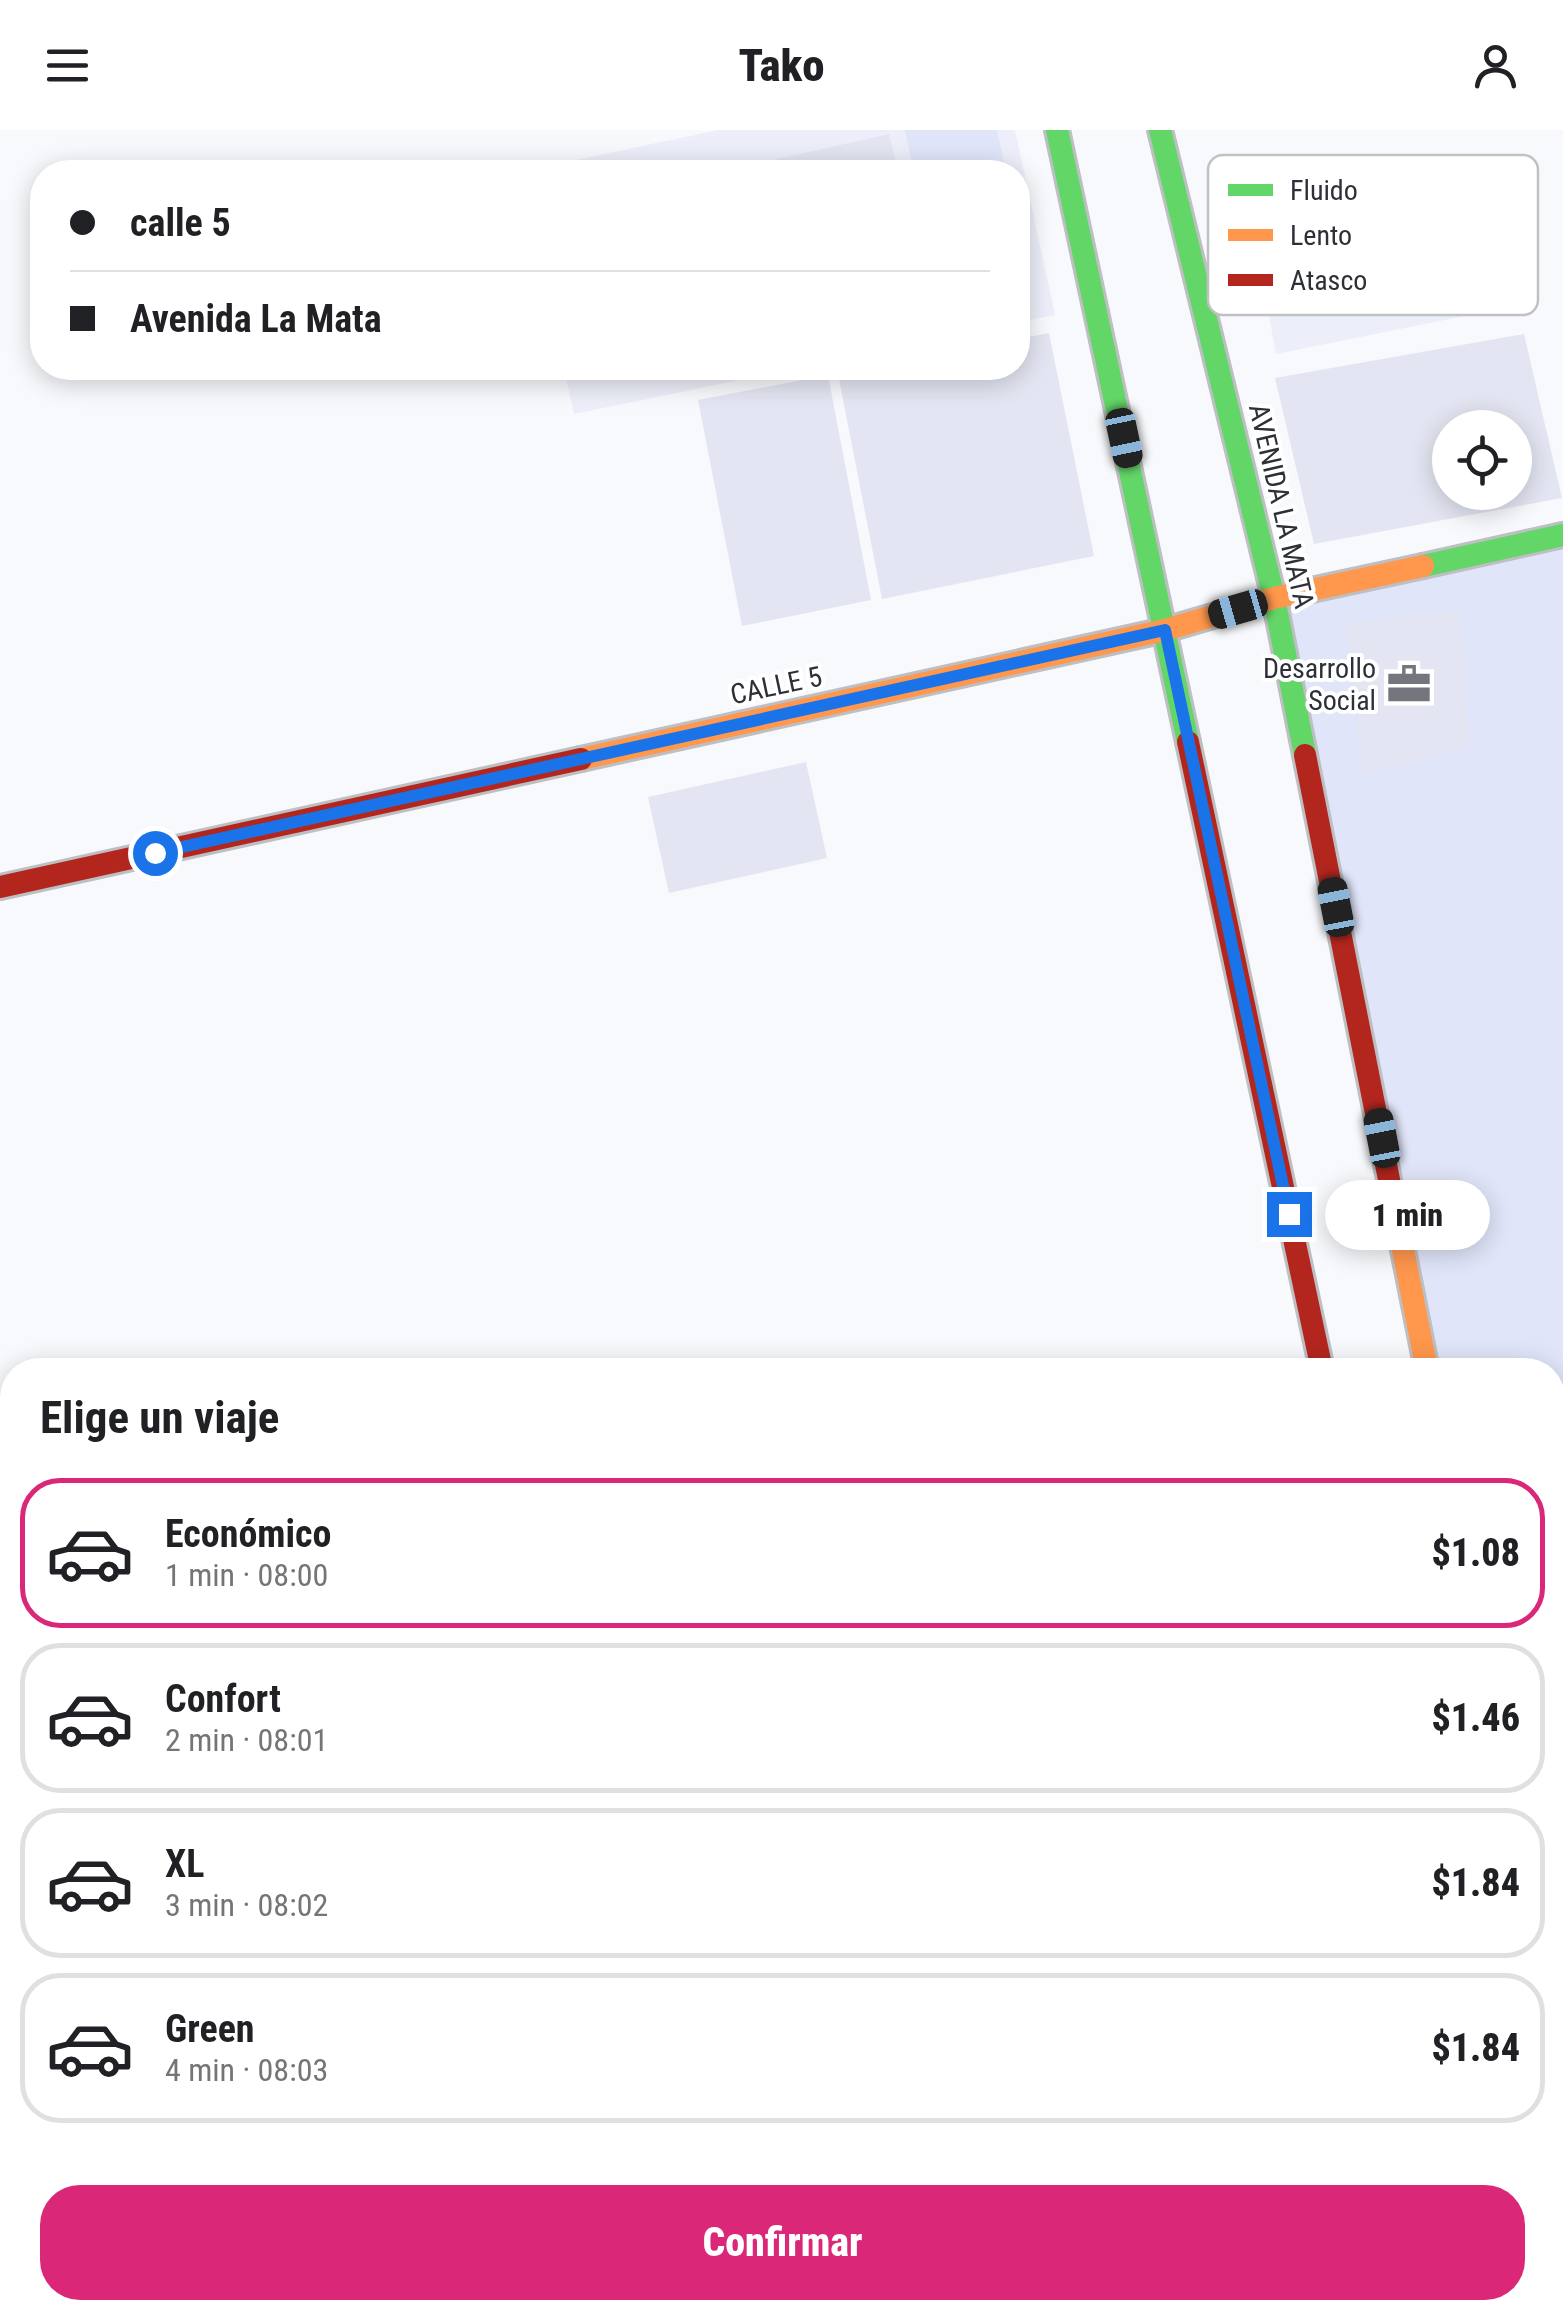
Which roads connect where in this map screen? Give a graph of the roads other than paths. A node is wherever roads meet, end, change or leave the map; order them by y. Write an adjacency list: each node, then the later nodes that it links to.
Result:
1 (1057, 130): 5 (street)
2 (1160, 130): 4 (street, AVENIDA LA MATA)
3 (1563, 534): 4 (street, CALLE 5)
4 (1274, 598): 5 (street, CALLE 5); 8 (street, AVENIDA LA MATA)
5 (1165, 630): 6 (street, CALLE 5); 7 (street)
6 (0, 887)
7 (1319, 1358)
8 (1426, 1358)

